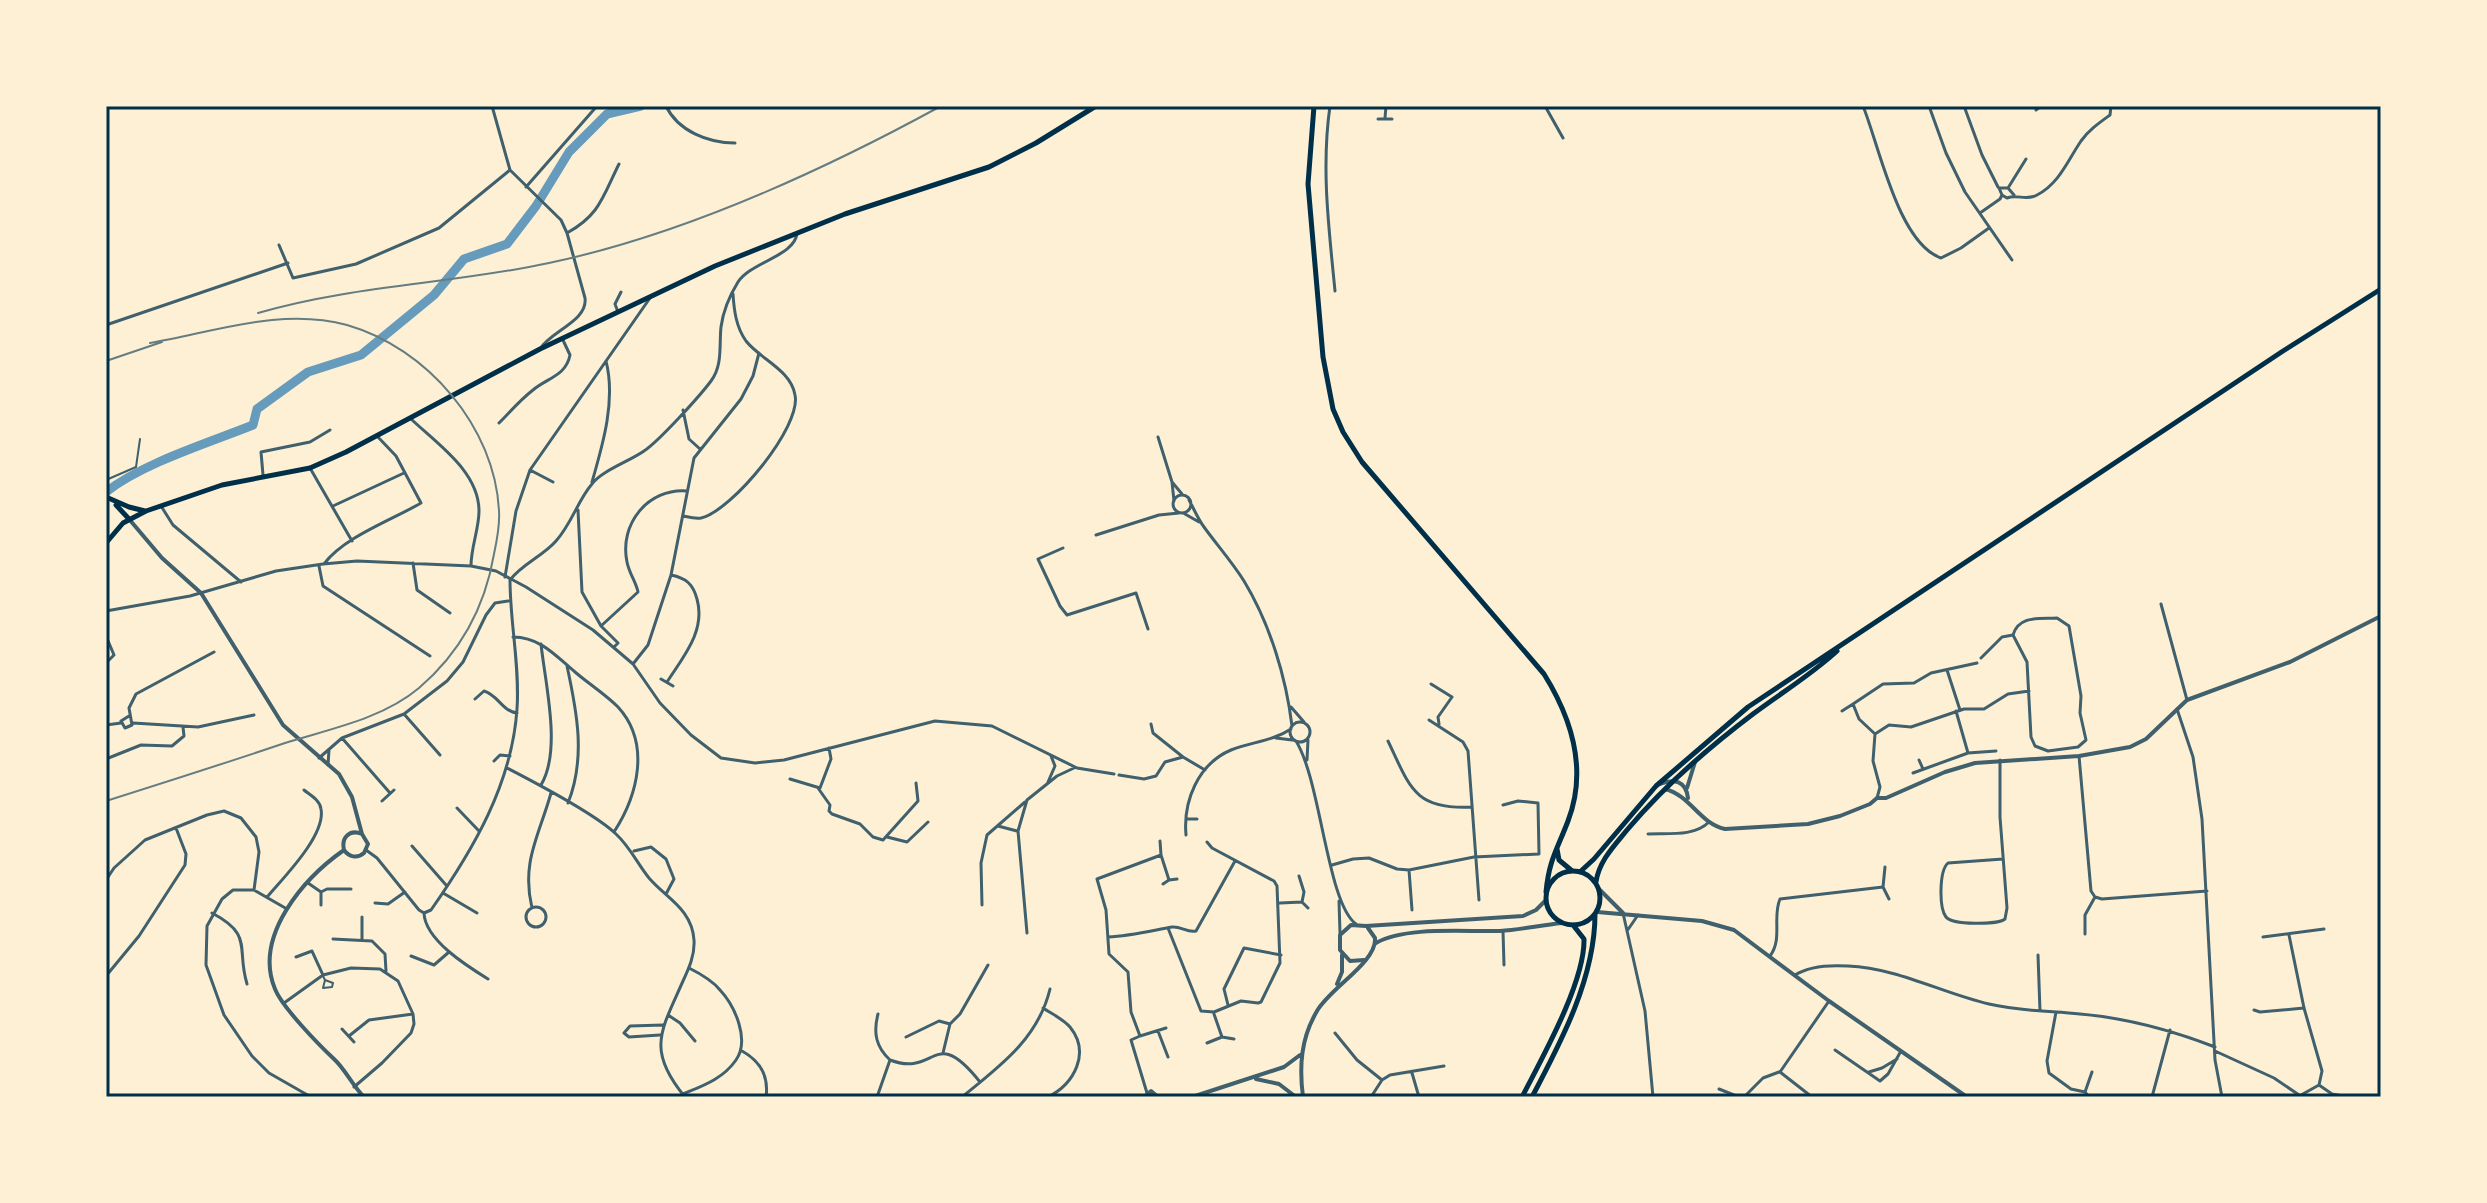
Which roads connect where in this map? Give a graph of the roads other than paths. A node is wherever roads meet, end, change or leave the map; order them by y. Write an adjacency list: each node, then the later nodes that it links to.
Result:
1 (492, 106): 22 (street)
2 (597, 106): 25 (street)
3 (1096, 106): 33 (main road)
4 (1314, 106): 201 (main road)
5 (1330, 106): 38 (street)
6 (1386, 106): 16 (street)
7 (1545, 106): 18 (street)
8 (1863, 106): 31 (street)
9 (1929, 106): 30 (street)
10 (1964, 106): 26 (street)
11 (2041, 106): 14 (street)
12 (2111, 106): 29 (street)
13 (666, 108): 19 (street)
14 (2036, 110)
15 (1378, 119): 16 (street)
16 (1385, 119): 17 (street)
17 (1392, 119)
18 (1563, 138)
19 (735, 143)
20 (2026, 159): 27 (street)
21 (619, 164): 24 (street)
22 (510, 170): 25 (street); 36 (street)
23 (607, 171): 24 (street)
24 (614, 174): 32 (street)
25 (526, 187): 32 (street)
26 (1999, 188): 27 (street); 28 (street)
27 (2008, 188): 29 (street)
28 (2002, 195): 29 (street); 30 (street)
29 (2014, 195)
30 (1979, 214): 31 (street)
31 (1989, 228): 35 (street)
32 (567, 233): 45 (street)
33 (797, 233): 40 (street); 41 (main road)
34 (279, 245): 36 (street)
35 (2012, 260)
36 (288, 263): 43 (street)
37 (2381, 289): 100 (main road)
38 (1335, 291)
39 (621, 292): 42 (street)
40 (733, 292): 46 (street); 48 (street)
41 (651, 295): 42 (main road); 47 (street)
42 (619, 311): 44 (main road)
43 (106, 325)
44 (562, 338): 45 (main road); 50 (street)
45 (540, 349): 49 (main road)
46 (759, 353): 55 (street); 75 (street)
47 (606, 361): 57 (street); 62 (street)
48 (683, 410): 55 (street); 62 (street)
49 (410, 418): 52 (main road); 84 (street)
50 (499, 423)
51 (330, 430): 59 (street)
52 (377, 436): 56 (main road); 58 (street)
53 (1158, 437): 63 (street)
54 (140, 439): 60 (lane)
55 (700, 449): 64 (street)
56 (310, 468): 59 (main road); 70 (street)
57 (530, 470): 61 (street); 86 (street)
58 (404, 473): 70 (street); 79 (street)
59 (264, 479): 69 (main road)
60 (106, 480)
61 (553, 482)
62 (592, 482): 71 (street)
63 (1172, 482): 65 (street); 68 (street)
64 (687, 491): 75 (street); 94 (street)
65 (1185, 496): 67 (street); 68 (street)
66 (109, 499): 72 (main road); 76 (main road)
67 (1189, 500): 73 (street); 77 (street)
68 (1174, 503): 73 (street); 74 (street)
69 (161, 506): 72 (main road); 87 (street)
70 (333, 506): 79 (street)
71 (578, 510): 86 (street); 94 (street)
72 (146, 511): 76 (main road)
73 (1181, 513): 74 (street); 77 (street)
74 (1159, 515): 78 (street)
75 (683, 516): 85 (street)
76 (129, 519): 80 (main road); 88 (street)
77 (1202, 524): 121 (street)
78 (1096, 535)
79 (352, 541): 83 (street)
80 (106, 543)
81 (1063, 548): 95 (street)
82 (413, 563): 83 (street); 84 (street); 92 (street)
83 (321, 565): 87 (street); 104 (street)
84 (471, 566): 86 (street)
85 (671, 575): 109 (street); 114 (street)
86 (507, 578): 89 (street); 101 (street)
87 (241, 582): 88 (street)
88 (201, 593): 91 (street); 154 (street)
89 (510, 601): 98 (street); 127 (street)
90 (2161, 604): 120 (street)
91 (106, 611)
92 (450, 613)
93 (2381, 616): 120 (street)
94 (601, 626): 101 (street)
95 (1148, 629)
96 (2013, 635): 105 (street); 118 (street); 118 (street)
97 (106, 636): 106 (street)
98 (513, 637): 99 (street); 126 (street)
99 (541, 644): 110 (street); 172 (street)
100 (1844, 645): 156 (main road); 171 (main road)
101 (614, 647): 109 (street)
102 (214, 652): 103 (street)
103 (206, 656): 107 (street); 129 (street)
104 (430, 656)
105 (1981, 658)
106 (106, 663)
107 (210, 663)
108 (1977, 663): 111 (street)
109 (633, 664): 145 (street)
110 (567, 666): 113 (street); 117 (street)
111 (1947, 670): 122 (street); 125 (street)
112 (661, 679): 114 (street)
113 (585, 681): 117 (street); 196 (street)
114 (667, 682): 116 (street)
115 (1431, 684): 135 (street)
116 (673, 686)
117 (572, 690): 182 (street)
118 (2029, 691): 125 (street)
119 (475, 699): 126 (street)
120 (2187, 700): 123 (street)
121 (1290, 703): 134 (street); 138 (street)
122 (1853, 704): 124 (street); 139 (street)
123 (2177, 709): 152 (street); 229 (street)
124 (1842, 711)
125 (1958, 711): 139 (street); 148 (street)
126 (517, 713): 150 (street)
127 (404, 714): 140 (street); 149 (street)
128 (254, 715): 137 (street)
129 (129, 716): 131 (street); 132 (street)
130 (1429, 720): 135 (street)
131 (121, 723): 132 (street); 136 (street)
132 (133, 723): 137 (street)
133 (1151, 724): 153 (street)
134 (1305, 724): 138 (street); 142 (street)
135 (1439, 724): 184 (street)
136 (106, 725)
137 (183, 727): 155 (street)
138 (1292, 727): 141 (street); 143 (street)
139 (1875, 734): 178 (street)
140 (342, 738): 146 (street); 181 (street)
141 (1276, 738): 143 (street); 165 (street)
142 (1308, 738): 143 (street); 160 (street)
143 (1295, 740): 160 (street)
144 (1388, 741): 184 (street)
145 (829, 748): 151 (street); 173 (street)
146 (329, 750): 154 (street); 161 (street)
147 (1996, 751): 148 (street)
148 (1968, 753): 164 (street)
149 (440, 755)
150 (510, 756): 159 (street); 162 (street)
151 (1051, 756): 163 (street); 170 (street)
152 (2079, 756): 158 (street); 237 (street)
153 (1183, 757): 163 (street); 165 (street)
154 (319, 758): 161 (street)
155 (106, 759)
156 (1696, 760): 168 (main road); 176 (street)
157 (1919, 760): 164 (street)
158 (2000, 760): 178 (street); 210 (street)
159 (494, 761)
160 (1307, 764): 212 (street)
161 (328, 765): 186 (street)
162 (507, 768): 172 (street); 193 (street)
163 (1077, 768): 170 (street)
164 (1923, 769): 166 (street)
165 (1205, 770): 187 (street)
166 (1913, 773)
167 (790, 779): 173 (street)
168 (1674, 781): 171 (street); 174 (main road); 176 (street)
169 (916, 783): 200 (street)
170 (1046, 785): 179 (street)
171 (1656, 786): 216 (main road)
172 (540, 787): 177 (street)
173 (818, 788): 200 (street)
174 (1665, 789): 180 (street); 221 (main road)
175 (304, 790): 235 (street)
176 (1687, 791): 180 (street)
177 (551, 793): 182 (street); 246 (street)
178 (1877, 798): 190 (street)
179 (1027, 800): 191 (street); 194 (street)
180 (1688, 800): 190 (street)
181 (382, 801)
182 (568, 803): 196 (street)
183 (1503, 805): 209 (street)
184 (1472, 807): 209 (street)
185 (457, 808): 193 (street)
186 (356, 817): 195 (street); 197 (street)
187 (1186, 819): 188 (street); 199 (street)
188 (1197, 819)
189 (928, 822): 200 (street)
190 (1709, 822): 198 (street)
191 (998, 826): 194 (street); 245 (street)
192 (176, 828): 219 (street); 227 (street); 289 (street)
193 (480, 831): 224 (street)
194 (1018, 831): 266 (street)
195 (353, 832): 197 (street); 205 (street)
196 (614, 832): 207 (street)
197 (362, 834): 206 (street)
198 (1648, 834)
199 (1186, 835)
200 (887, 837)
201 (1559, 840): 215 (main road); 232 (main road)
202 (1160, 841): 208 (street)
203 (1207, 842): 211 (street)
204 (412, 846): 224 (street)
205 (344, 850): 206 (street); 222 (street)
206 (366, 850): 231 (street)
207 (633, 852): 234 (street); 234 (street)
208 (1161, 855): 220 (street); 271 (street)
209 (1474, 857): 214 (street); 239 (street)
210 (2003, 859): 210 (street)
211 (1235, 861): 243 (street); 261 (street)
212 (1332, 865): 214 (street); 236 (street)
213 (1885, 867): 225 (street)
214 (1409, 870): 249 (street)
215 (1571, 870): 216 (main road); 232 (main road)
216 (1581, 871): 221 (main road)
217 (1299, 876): 241 (street)
218 (1177, 879): 220 (street)
219 (106, 880)
220 (1169, 880): 223 (street)
221 (1596, 882): 228 (main road)
222 (308, 883): 230 (street); 248 (street)
223 (1163, 884)
224 (447, 886): 233 (street)
225 (1883, 887): 238 (street); 281 (street)
226 (351, 889): 230 (street)
227 (254, 890): 235 (street); 250 (street)
228 (1600, 890): 253 (main road); 254 (street)
229 (2207, 891): 237 (street); 323 (street)
230 (321, 892): 244 (street)
231 (405, 892): 242 (street); 251 (street)
232 (1546, 892): 240 (main road)
233 (443, 893): 251 (street); 252 (street)
234 (666, 894): 286 (street)
235 (268, 896): 248 (street)
236 (1339, 897): 258 (street); 268 (street)
237 (2095, 897): 267 (street)
238 (1889, 899)
239 (1479, 900)
240 (1546, 900): 257 (main road); 260 (street)
241 (1302, 902): 243 (street); 247 (street)
242 (375, 903)
243 (1279, 903): 277 (street)
244 (321, 905)
245 (982, 905)
246 (532, 908): 246 (street)
247 (1308, 908)
248 (288, 910): 296 (street)
249 (1412, 910)
250 (212, 913): 292 (street); 347 (street)
251 (424, 913): 276 (street)
252 (477, 913)
253 (1596, 913): 254 (street); 259 (main road); 362 (main road)
254 (1623, 913): 255 (street); 265 (street)
255 (1638, 915): 265 (street); 281 (street)
256 (362, 917): 274 (street)
257 (1562, 923): 259 (main road); 264 (street)
258 (1356, 924): 260 (street); 268 (street)
259 (1573, 925): 361 (main road)
260 (1366, 926): 275 (street)
261 (1168, 928): 270 (street); 302 (street)
262 (2324, 929): 269 (street)
263 (1122, 930): 270 (street)
264 (1503, 931): 275 (street); 285 (street)
265 (1627, 931): 363 (street)
266 (1027, 933)
267 (2085, 934)
268 (1340, 935): 278 (street)
269 (2289, 935): 272 (street); 299 (street)
270 (1123, 936): 271 (street)
271 (1108, 937): 316 (street)
272 (2263, 937)
273 (333, 939): 274 (street)
274 (362, 939): 287 (street)
275 (1376, 943): 283 (street)
276 (449, 952): 280 (street); 291 (street)
277 (1281, 955): 297 (street); 297 (street)
278 (1342, 955): 283 (street); 294 (street)
279 (2038, 955): 301 (street)
280 (411, 956)
281 (1770, 956): 288 (street)
282 (296, 957): 290 (street)
283 (1364, 960): 294 (street)
284 (988, 965): 307 (street)
285 (1504, 965)
286 (689, 968): 306 (street); 325 (street)
287 (386, 971): 290 (street); 304 (street)
288 (1795, 975): 295 (street); 301 (street)
289 (106, 976)
290 (324, 978): 296 (street)
291 (488, 979)
292 (247, 984)
293 (1050, 989): 298 (street)
294 (1335, 989): 328 (street)
295 (1829, 1001): 326 (street); 333 (street)
296 (284, 1003): 341 (street)
297 (1228, 1005): 302 (street)
298 (1043, 1008): 339 (street); 352 (street)
299 (2304, 1008): 300 (street); 340 (street)
300 (2254, 1010)
301 (2040, 1011): 303 (street)
302 (1214, 1012): 318 (street)
303 (2056, 1012): 311 (street); 343 (street)
304 (413, 1014): 315 (street); 341 (street)
305 (878, 1014): 331 (street)
306 (668, 1015): 308 (street); 320 (street)
307 (950, 1024): 317 (street); 327 (street)
308 (663, 1025): 314 (street); 314 (street)
309 (1166, 1028): 312 (street)
310 (342, 1029): 315 (street)
311 (2170, 1030): 323 (street); 368 (street)
312 (1158, 1031): 316 (street); 329 (street)
313 (1335, 1033): 338 (street)
314 (662, 1035): 345 (street)
315 (349, 1036): 321 (street)
316 (1140, 1036): 344 (street)
317 (906, 1037)
318 (1222, 1037): 319 (street); 322 (street)
319 (1234, 1039)
320 (695, 1041)
321 (354, 1042)
322 (1207, 1043)
323 (2215, 1049): 346 (street); 369 (street)
324 (1835, 1050): 334 (street)
325 (741, 1051): 345 (street); 349 (street)
326 (1901, 1051): 330 (street); 366 (street)
327 (943, 1053): 331 (street); 339 (street)
328 (1302, 1053): 337 (street); 356 (street)
329 (1168, 1057)
330 (1897, 1059): 334 (street); 334 (street)
331 (890, 1060): 350 (street)
332 (1444, 1066): 336 (street)
333 (1780, 1072): 364 (street); 365 (street)
334 (1866, 1072)
335 (2092, 1072): 343 (street)
336 (1412, 1073): 338 (street); 358 (street)
337 (1252, 1078): 354 (street); 355 (street)
338 (1382, 1080): 357 (street)
339 (980, 1082): 351 (street)
340 (2319, 1085): 346 (street); 370 (street)
341 (354, 1087): 348 (street)
342 (1719, 1089): 364 (street)
343 (2085, 1092): 367 (street)
344 (1145, 1095): 353 (street)
345 (684, 1096)
346 (2302, 1096)
347 (311, 1097)
348 (364, 1097)
349 (766, 1097)
350 (877, 1097)
351 (962, 1097)
352 (1048, 1097)
353 (1158, 1097)
354 (1192, 1097)
355 (1296, 1097)
356 (1303, 1097)
357 (1371, 1097)
358 (1419, 1097)
359 (1434, 1097): 360 (street)
360 (1442, 1097)
361 (1522, 1097)
362 (1532, 1097)
363 (1653, 1097)
364 (1742, 1097)
365 (1812, 1097)
366 (1967, 1097)
367 (2089, 1097)
368 (2152, 1097)
369 (2222, 1097)
370 (2349, 1097)

